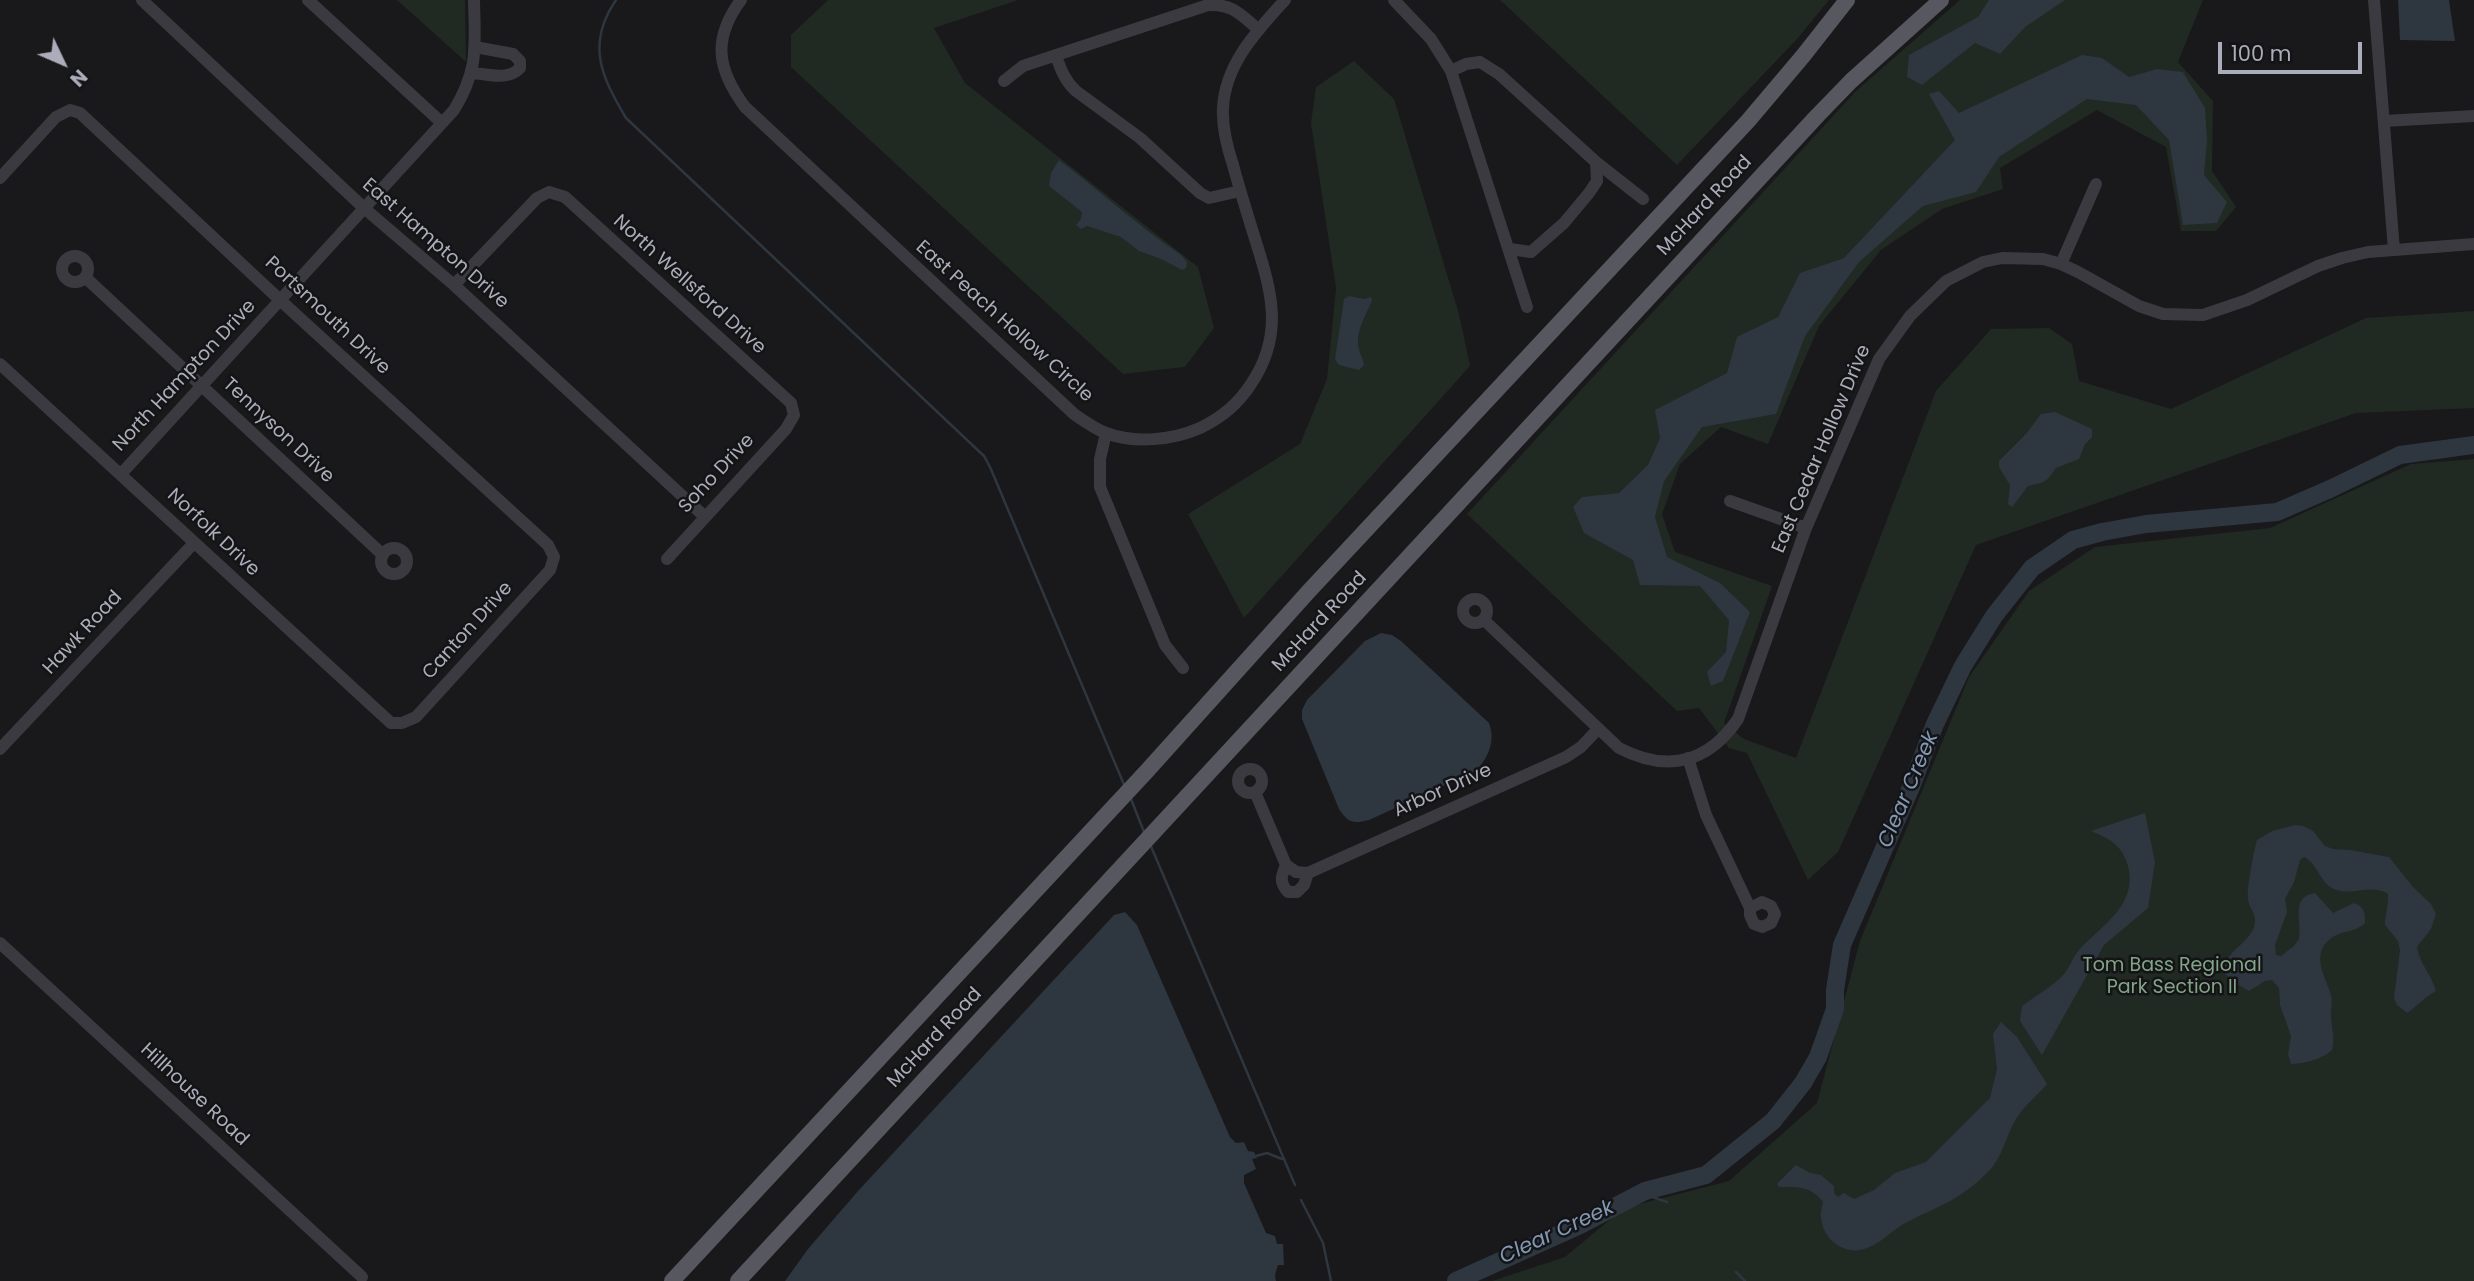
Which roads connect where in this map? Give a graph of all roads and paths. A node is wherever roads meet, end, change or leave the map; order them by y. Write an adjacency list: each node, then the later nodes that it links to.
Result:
1 (308, 0): 18 (street)
2 (474, 0): 11 (street, North Hampton Drive)
3 (741, 0): 36 (street, East Peach Hollow Circle)
4 (1285, 0): 10 (street, East Peach Hollow Circle)
5 (1394, 0): 13 (street)
6 (1847, 0): 55 (main road, McHard Road)
7 (1941, 0): 56 (main road, McHard Road)
8 (2374, 0): 17 (street)
9 (149, 2): 24 (street, East Hampton Drive)
10 (1259, 30): 12 (street); 22 (street, East Peach Hollow Circle)
11 (475, 47): 14 (street, North Hampton Drive); 14 (street)
12 (1056, 56): 15 (street); 22 (street)
13 (1451, 71): 19 (street); 26 (street)
14 (472, 73): 18 (street, North Hampton Drive)
15 (1004, 81)
16 (2474, 116): 17 (street)
17 (2384, 121): 27 (street)
18 (442, 124): 24 (street, North Hampton Drive)
19 (1596, 162): 23 (street); 26 (street)
20 (0, 178): 31 (street, Portsmouth Drive)
21 (2096, 184): 28 (street)
22 (1240, 191): 36 (street, East Peach Hollow Circle)
23 (1643, 199)
24 (364, 208): 30 (street, East Hampton Drive); 31 (street, North Hampton Drive)
25 (2474, 244): 27 (street, East Cedar Hollow Drive)
26 (1510, 249): 32 (street)
27 (2394, 250): 28 (street, East Cedar Hollow Drive)
28 (2061, 264): 40 (street, East Cedar Hollow Drive)
29 (85, 277): 34 (street, Tennyson Drive)
30 (454, 285): 35 (street, North Wellsford Drive); 39 (street, East Hampton Drive)
31 (280, 300): 34 (street, North Hampton Drive); 43 (street, Portsmouth Drive)
32 (1527, 307)
33 (0, 364): 37 (street, Norfolk Drive)
34 (202, 387): 37 (street, North Hampton Drive); 42 (street, Tennyson Drive)
35 (794, 415): 39 (street, Soho Drive)
36 (1106, 433): 46 (street)
37 (121, 474): 41 (street, Norfolk Drive)
38 (1730, 501): 40 (street)
39 (704, 516): 44 (street, Soho Drive)
40 (1806, 528): 50 (street, East Cedar Hollow Drive)
41 (194, 543): 47 (street, Norfolk Drive); 49 (street, Hawk Road)
42 (383, 555)
43 (554, 556): 47 (street, Canton Drive)
44 (667, 559)
45 (1484, 620): 48 (street)
46 (1182, 668)
47 (402, 723)
48 (1598, 729): 50 (street); 51 (street, Arbor Drive)
49 (0, 749)
50 (1688, 758): 52 (street)
51 (1255, 792)
52 (1750, 908)
53 (0, 943): 54 (street, Hillhouse Road)
54 (362, 1277)
55 (672, 1281)
56 (738, 1281)

